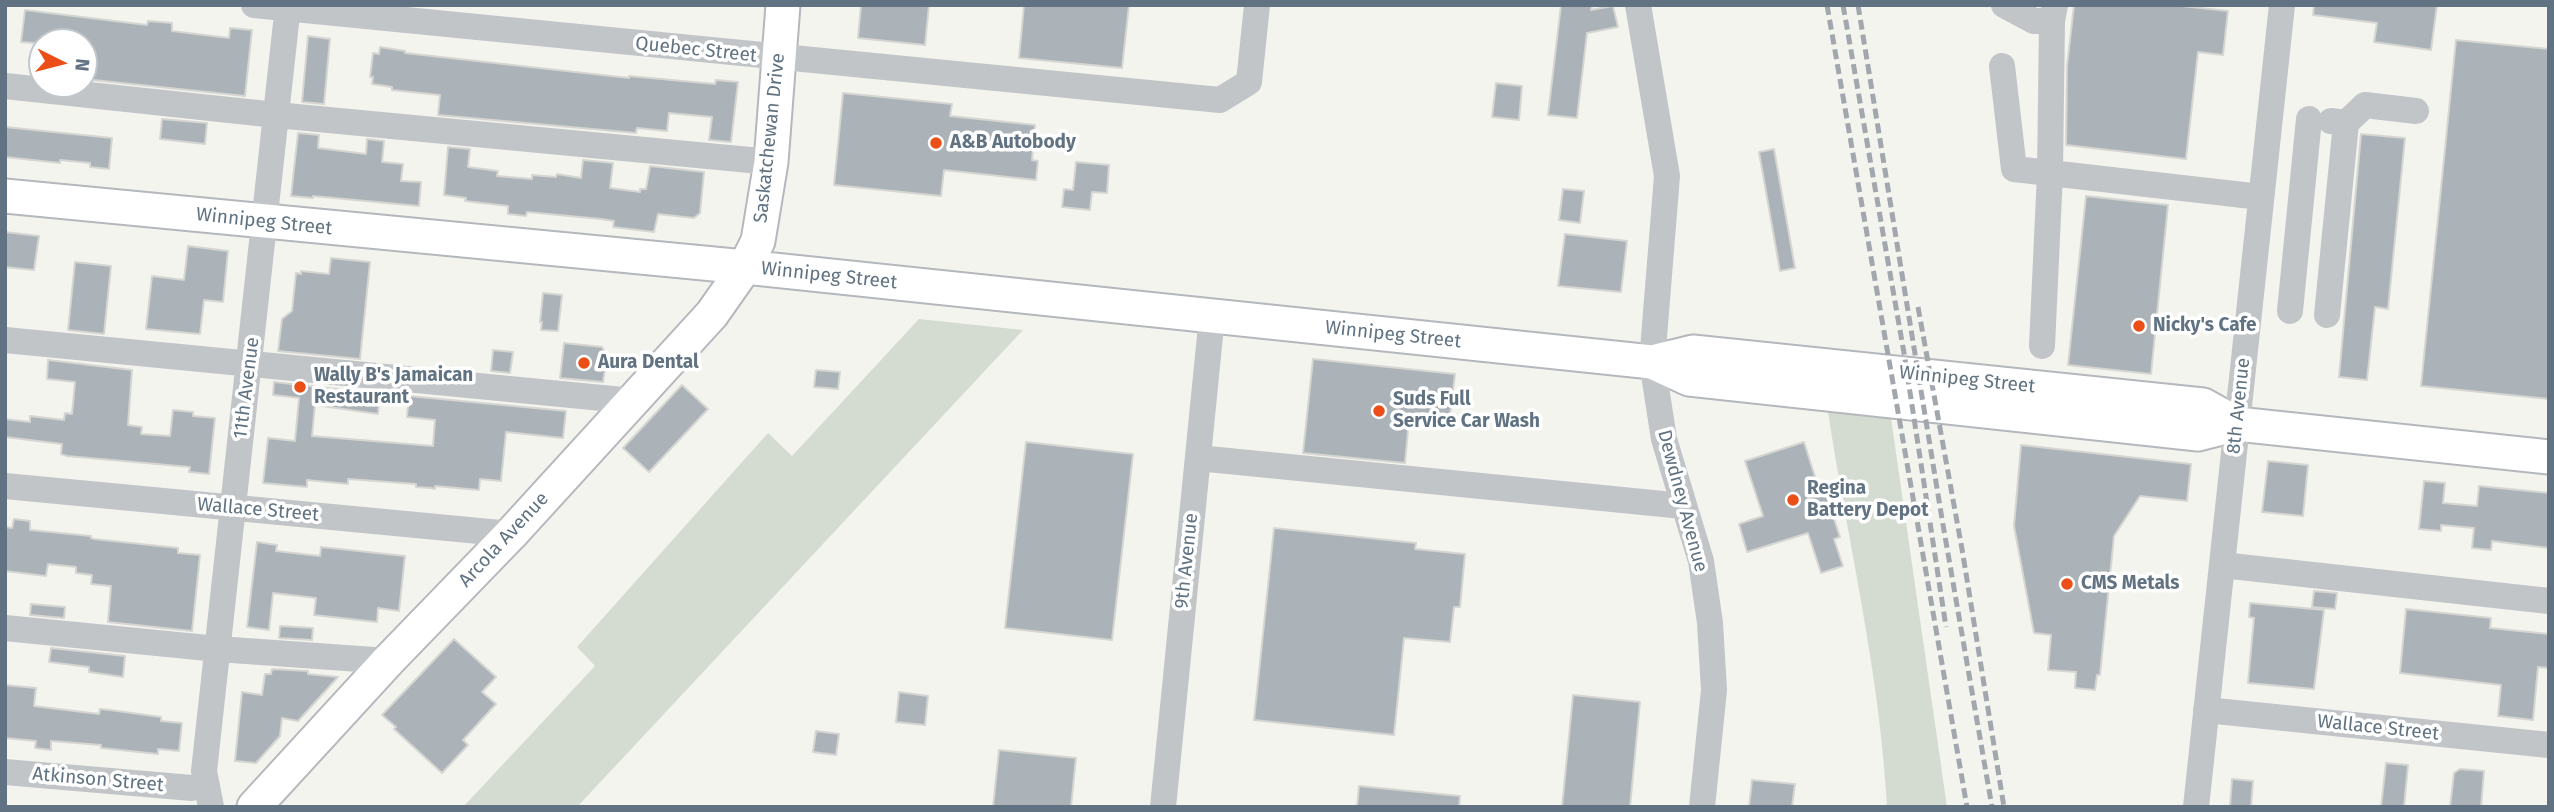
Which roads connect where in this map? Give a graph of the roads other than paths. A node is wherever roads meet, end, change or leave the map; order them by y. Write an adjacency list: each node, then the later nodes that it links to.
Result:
1 (254, 5): 7 (street, Quebec Street)
2 (783, 5): 9 (main road, Saskatchewan Drive)
3 (1258, 5): 9 (street, Quebec Street)
4 (1638, 5): 28 (street, Dewdney Avenue)
5 (2004, 5): 8 (street)
6 (2282, 5): 13 (street, 8th Avenue)
7 (288, 7): 9 (street, Quebec Street); 14 (street, 11th Avenue)
8 (2053, 13): 18 (street)
9 (780, 58): 17 (main road, Saskatchewan Drive)
10 (2002, 66): 18 (street)
11 (5, 86): 14 (street)
12 (2416, 111): 16 (street)
13 (2270, 114): 15 (street); 20 (street, 8th Avenue)
14 (276, 115): 17 (street); 21 (street, 11th Avenue)
15 (2309, 119): 16 (street); 23 (street)
16 (2346, 123): 24 (street)
17 (771, 162): 22 (main road, Saskatchewan Drive)
18 (2050, 173): 20 (street); 27 (street)
19 (5, 196): 21 (main road, Winnipeg Street)
20 (2261, 197): 31 (street, 8th Avenue)
21 (264, 222): 22 (main road, Winnipeg Street); 29 (street, 11th Avenue)
22 (745, 267): 25 (main road, Winnipeg Street); 30 (main road, Arcola Avenue)
23 (2290, 311)
24 (2327, 315)
25 (1212, 316): 28 (main road, Winnipeg Street); 33 (street, 9th Avenue)
26 (5, 340): 29 (street)
27 (2042, 346)
28 (1652, 362): 31 (main road, Winnipeg Street); 35 (street, Dewdney Avenue)
29 (250, 365): 30 (street); 36 (street, 11th Avenue)
30 (633, 401): 37 (main road, Arcola Avenue)
31 (2237, 424): 32 (main road, Winnipeg Street); 38 (street, 8th Avenue)
32 (2549, 457)
33 (1198, 458): 35 (street); 49 (street, 9th Avenue)
34 (5, 486): 36 (street, Wallace Street)
35 (1683, 506): 50 (street, Dewdney Avenue)
36 (233, 508): 37 (street, Wallace Street); 41 (street, 11th Avenue)
37 (511, 534): 42 (main road, Arcola Avenue)
38 (2222, 565): 39 (street); 43 (street, 8th Avenue)
39 (2549, 601)
40 (5, 628): 41 (street)
41 (218, 649): 42 (street); 46 (street, 11th Avenue)
42 (388, 662): 48 (main road, Arcola Avenue)
43 (2206, 710): 44 (street, Wallace Street); 51 (street, 8th Avenue)
44 (2549, 745)
45 (5, 772): 46 (street, Atkinson Street)
46 (195, 789): 47 (street, 11th Avenue)
47 (211, 807)
48 (254, 807)
49 (1163, 807)
50 (1702, 807)
51 (2196, 807)

